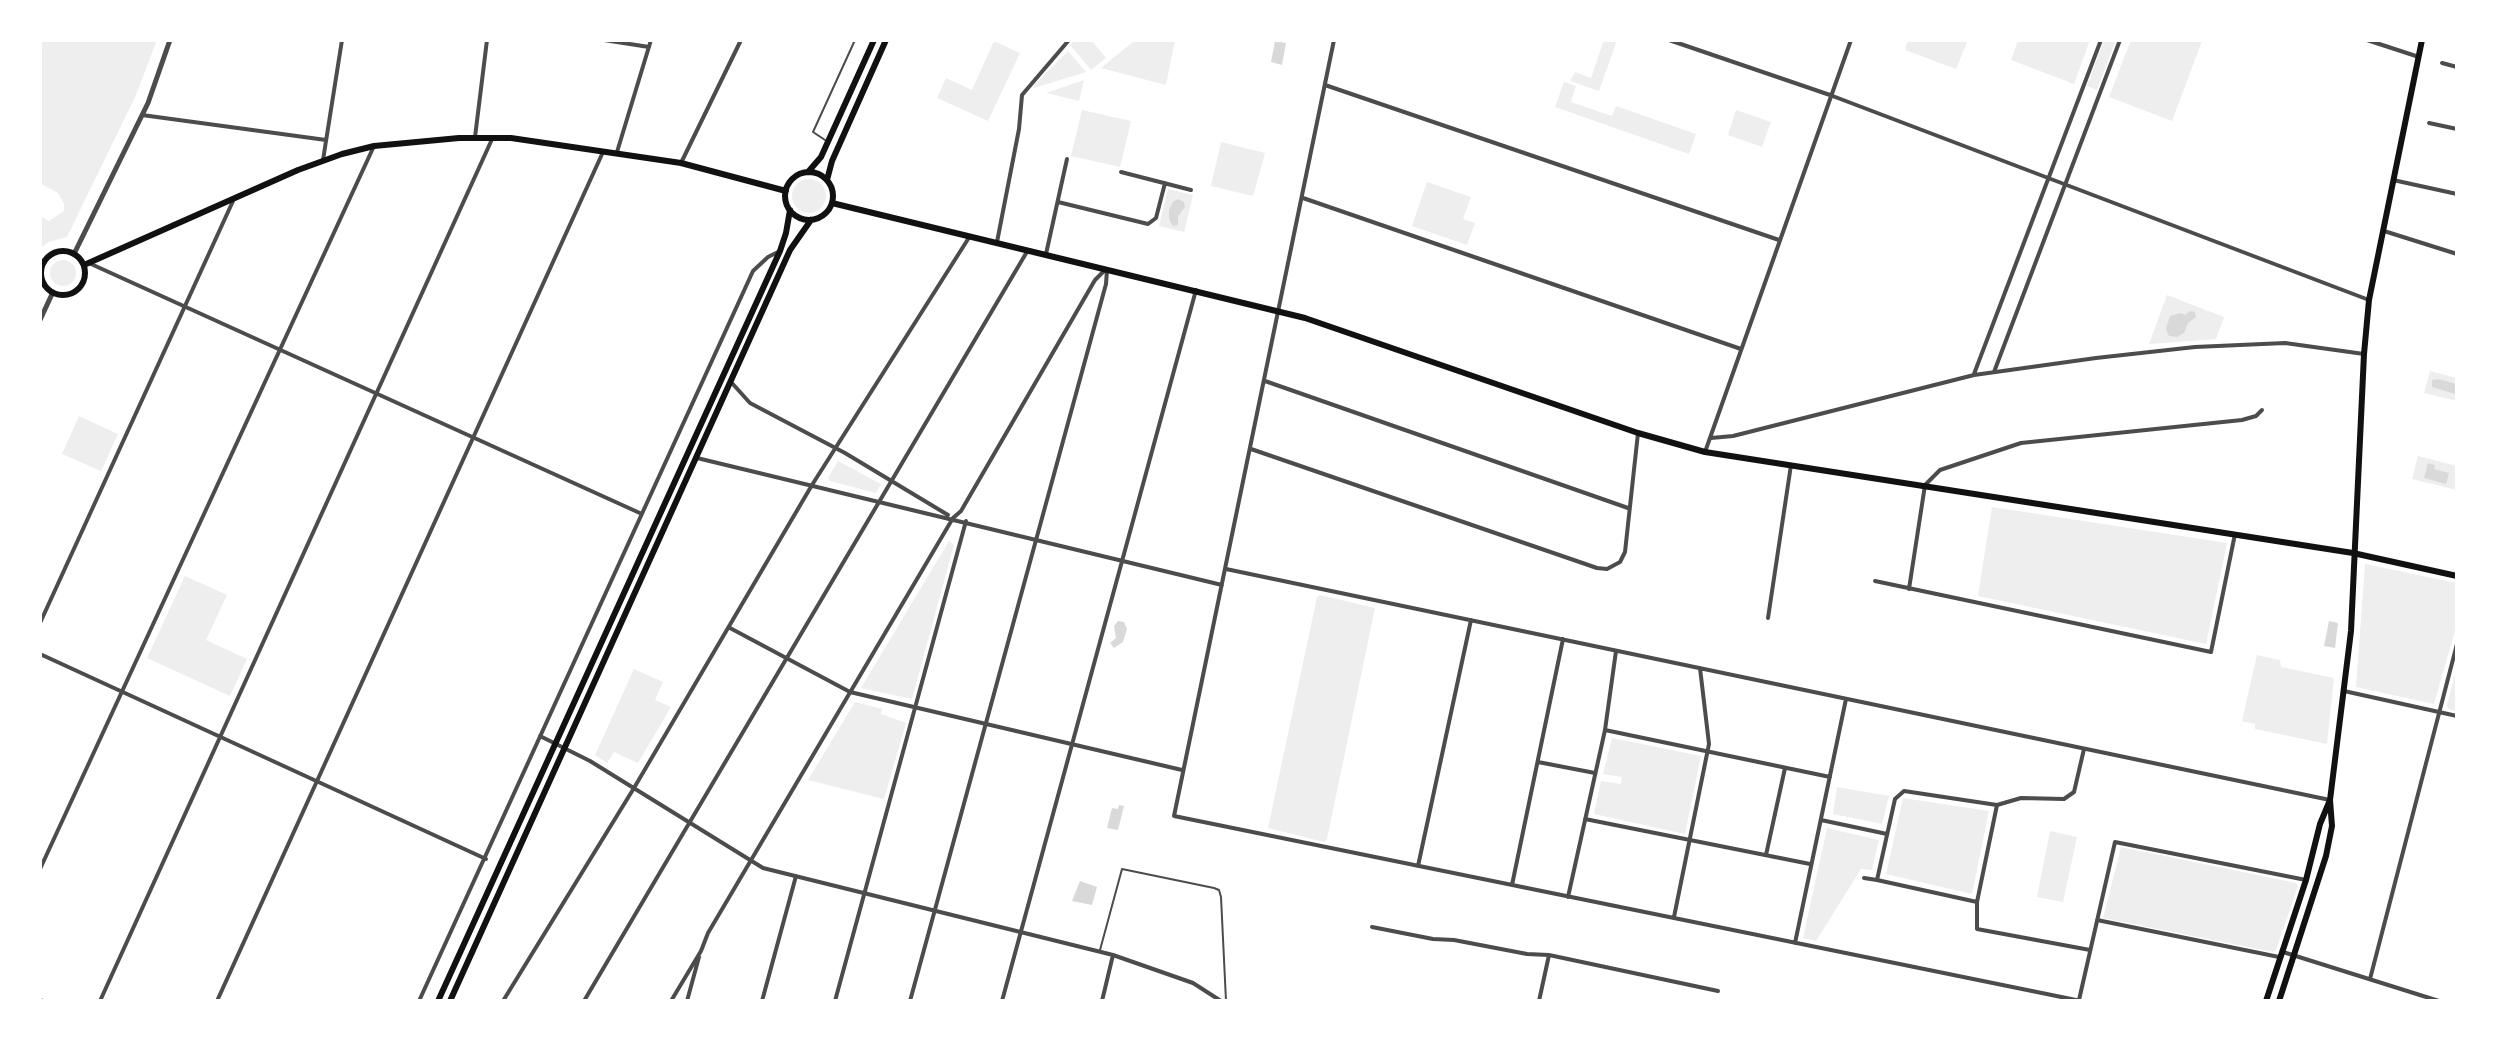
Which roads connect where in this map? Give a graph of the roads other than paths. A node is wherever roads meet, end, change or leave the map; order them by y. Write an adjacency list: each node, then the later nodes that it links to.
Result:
1 (170, 40): 24 (street)
2 (342, 40): 29 (street)
3 (487, 40): 28 (street)
4 (604, 40): 18 (street)
5 (651, 40): 18 (street)
6 (741, 40): 36 (street)
7 (855, 40): 30 (lane)
8 (874, 40): 30 (main road)
9 (886, 40): 40 (main road)
10 (1069, 40): 56 (street)
11 (1334, 40): 22 (street)
12 (1669, 40): 23 (street)
13 (1851, 40): 23 (street)
14 (2101, 40): 39 (street)
15 (2120, 40): 43 (street)
16 (2367, 40): 19 (street)
17 (2422, 40): 19 (main road)
18 (649, 47): 33 (street)
19 (2419, 57): 41 (main road)
20 (2442, 63): 21 (street)
21 (2457, 67)
22 (1325, 85): 48 (street); 55 (street)
23 (1830, 95): 39 (street); 55 (street)
24 (142, 115): 29 (street); 59 (street)
25 (2429, 123): 26 (street)
26 (2457, 129)
27 (493, 137): 28 (main road); 32 (main road); 78 (street)
28 (474, 138): 31 (main road)
29 (326, 140): 35 (street)
30 (828, 142): 37 (main road)
31 (374, 146): 35 (main road); 72 (street)
32 (604, 150): 33 (main road); 81 (street)
33 (617, 152): 36 (main road)
34 (1067, 159): 49 (street)
35 (323, 160): 47 (main road)
36 (681, 163): 45 (main road)
37 (808, 172): 40 (main road); 45 (main road)
38 (1121, 172): 42 (street)
39 (2048, 178): 43 (street); 75 (street)
40 (827, 180): 50 (main road)
41 (2393, 180): 46 (street); 53 (main road)
42 (1165, 183): 44 (street); 49 (street)
43 (2065, 184): 67 (street); 74 (street)
44 (1191, 190)
45 (786, 191): 51 (main road)
46 (2457, 194)
47 (234, 198): 62 (main road); 68 (street)
48 (1303, 198): 69 (street); 71 (street)
49 (1058, 202): 60 (street)
50 (832, 203): 52 (main road); 54 (main road)
51 (790, 210): 52 (main road); 58 (main road)
52 (811, 220): 77 (main road)
53 (2382, 230): 61 (street); 67 (main road)
54 (970, 236): 56 (main road); 83 (street)
55 (1779, 240): 71 (street)
56 (997, 242): 57 (main road)
57 (1028, 250): 60 (main road); 88 (street)
58 (780, 251): 93 (street); 126 (main road)
59 (74, 254): 62 (main road); 64 (main road)
60 (1046, 254): 63 (main road)
61 (2457, 254)
62 (86, 264): 66 (main road); 68 (street)
63 (1107, 268): 65 (main road); 94 (street); 97 (street)
64 (41, 280): 66 (main road)
65 (1196, 290): 69 (main road); 99 (street)
66 (53, 292): 70 (street)
67 (2369, 300): 73 (main road)
68 (186, 307): 72 (street); 107 (street)
69 (1280, 311): 76 (street); 80 (main road)
70 (40, 320)
71 (1741, 349): 82 (street)
72 (280, 351): 78 (street); 116 (street)
73 (2364, 354): 74 (street); 98 (main road)
74 (1994, 372): 75 (street)
75 (1974, 375): 82 (street)
76 (1265, 381): 84 (street); 92 (street)
77 (731, 382): 83 (street); 86 (main road)
78 (377, 394): 81 (street); 125 (street)
79 (2262, 410): 90 (street)
80 (1638, 433): 85 (main road); 92 (street)
81 (473, 438): 93 (street); 136 (street)
82 (1711, 438): 85 (street)
83 (835, 448): 88 (street); 89 (street)
84 (1251, 449): 92 (street); 100 (street)
85 (1705, 452): 87 (main road)
86 (697, 458): 89 (street); 128 (main road)
87 (1791, 465): 90 (main road); 105 (street)
88 (893, 481): 91 (street); 94 (street)
89 (812, 485): 91 (street); 108 (street)
90 (1925, 485): 96 (main road); 104 (street)
91 (881, 501): 94 (street); 113 (street)
92 (1628, 508)
93 (642, 514): 124 (street)
94 (953, 518): 95 (street); 117 (street)
95 (966, 521): 97 (street); 119 (street)
96 (2235, 534): 98 (main road); 104 (street)
97 (1036, 539): 99 (street); 122 (street)
98 (2353, 553): 101 (main road); 115 (main road)
99 (1124, 560): 103 (street); 127 (street)
100 (1226, 569): 103 (street); 106 (street)
101 (2457, 576)
102 (1875, 581): 104 (street)
103 (1222, 585): 133 (street)
104 (1909, 589)
105 (1768, 618)
106 (1471, 620): 109 (street); 149 (street)
107 (40, 623)
108 (730, 628): 113 (street); 137 (street)
109 (1563, 639): 111 (street); 131 (street)
110 (2457, 644): 120 (street)
111 (1616, 651): 114 (street); 123 (street)
112 (40, 654): 116 (street)
113 (788, 658): 117 (street); 142 (street)
114 (1700, 668): 118 (street); 130 (street)
115 (2344, 691): 120 (street); 138 (main road)
116 (123, 692): 125 (street); 150 (street)
117 (850, 692): 119 (street); 147 (street)
118 (1846, 699): 129 (street); 135 (street)
119 (914, 707): 122 (street); 157 (street)
120 (2440, 712): 121 (street); 173 (street)
121 (2457, 716)
122 (986, 724): 127 (street); 160 (street)
123 (1605, 730): 130 (street); 134 (street)
124 (540, 736): 126 (street); 146 (street)
125 (221, 737): 136 (street); 175 (street)
126 (556, 743): 128 (street); 178 (main road)
127 (1071, 744): 133 (street); 164 (street)
128 (565, 748): 137 (street); 179 (main road)
129 (2084, 749): 138 (street); 139 (street)
130 (1708, 752): 132 (street); 144 (street)
131 (1538, 762): 134 (street); 156 (street)
132 (1785, 768): 135 (street); 145 (street)
133 (1183, 771): 149 (street)
134 (1595, 773): 140 (street)
135 (1830, 777): 141 (street)
136 (317, 781): 146 (street); 176 (street)
137 (634, 788): 142 (street); 180 (street)
138 (2330, 800): 154 (main road); 155 (main road)
139 (1997, 805): 143 (street); 159 (street)
140 (1585, 819): 144 (street); 158 (street)
141 (1821, 820): 143 (street); 148 (street)
142 (690, 823): 147 (street); 181 (street)
143 (1887, 834): 153 (street)
144 (1690, 840): 145 (street); 161 (street)
145 (1766, 856): 148 (street)
146 (486, 859): 177 (street)
147 (750, 861): 151 (street); 167 (street)
148 (1811, 865): 165 (street)
149 (1418, 866): 156 (street)
150 (40, 869)
151 (796, 876): 157 (street); 184 (street)
152 (1864, 878): 153 (street)
153 (1877, 880): 159 (street)
154 (2306, 880): 155 (main road); 162 (street); 169 (main road)
155 (2318, 882): 172 (main road)
156 (1512, 885): 158 (street)
157 (864, 893): 160 (street); 185 (street)
158 (1568, 897): 161 (street)
159 (1977, 902): 166 (street)
160 (935, 911): 164 (street); 186 (street)
161 (1674, 918): 165 (street)
162 (2097, 920): 166 (street); 169 (street)
163 (1372, 927): 171 (street)
164 (1020, 932): 168 (street); 187 (street)
165 (1795, 943): 191 (street)
166 (2090, 950): 191 (street)
167 (701, 951): 182 (street); 183 (street)
168 (1100, 952): 170 (street); 189 (lane)
169 (2280, 954): 172 (street); 192 (main road)
170 (1113, 955): 188 (street); 189 (street)
171 (1549, 955): 174 (street); 190 (street)
172 (2294, 955): 173 (street); 193 (main road)
173 (2370, 979): 194 (street)
174 (1718, 991)
175 (100, 1001)
176 (217, 1001)
177 (419, 1001)
178 (438, 1001)
179 (450, 1001)
180 (503, 1001)
181 (584, 1001)
182 (671, 1001)
183 (687, 1001)
184 (762, 1001)
185 (835, 1001)
186 (910, 1001)
187 (1002, 1001)
188 (1102, 1001)
189 (1223, 1001)
190 (1539, 1001)
191 (2080, 1001)
192 (2266, 1001)
193 (2279, 1001)
194 (2439, 1001)

